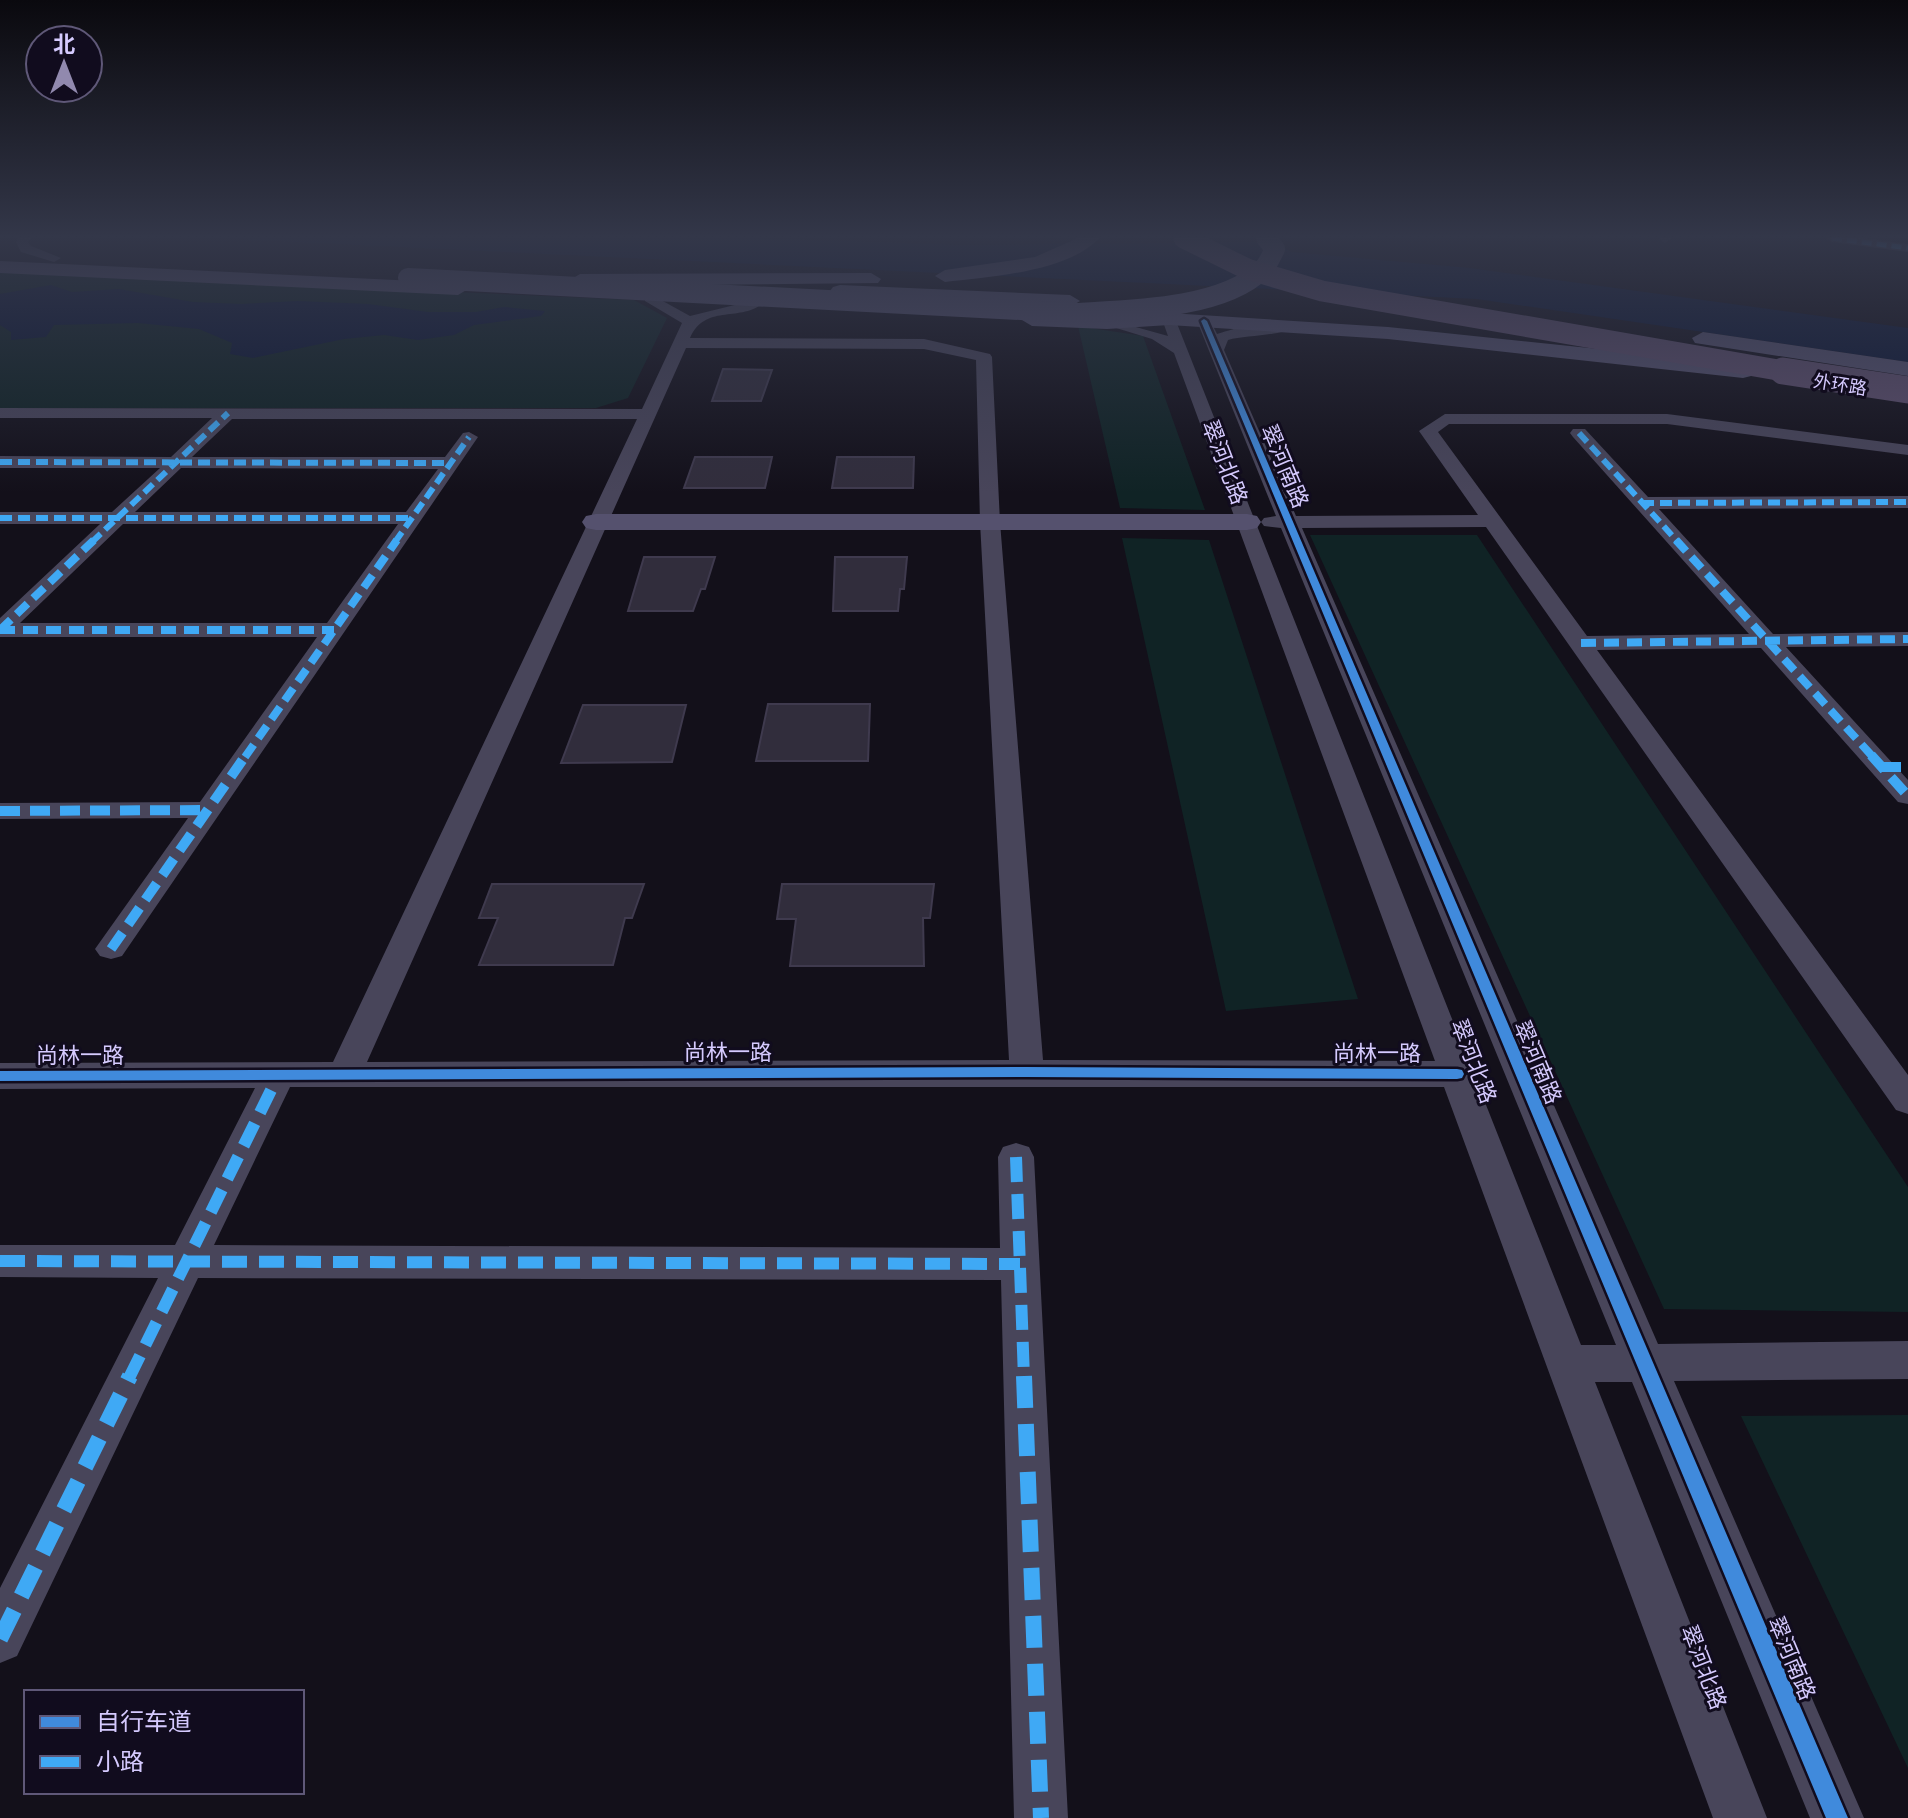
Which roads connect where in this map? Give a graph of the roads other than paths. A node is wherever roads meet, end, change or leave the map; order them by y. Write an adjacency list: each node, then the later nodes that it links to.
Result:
1 (676, 323): 10 (street)
2 (694, 323): 10 (street)
3 (1107, 323): 11 (street)
4 (1188, 323): 11 (street, 翠河南路)
5 (1279, 323): 11 (street)
6 (1313, 323): 14 (main road, 外环路)
7 (1361, 323): 12 (main road, 外环路)
8 (1496, 323): 14 (main road, bridge)
9 (1571, 323): 13 (main road)
10 (685, 332): 17 (street); 32 (street)
11 (1199, 353): 29 (street, 翠河南路); 33 (street, 翠河北路)
12 (1908, 369)
13 (1908, 377)
14 (1908, 393)
15 (0, 413): 16 (street)
16 (228, 413): 17 (street); 22 (street)
17 (647, 414): 31 (street)
18 (1579, 433): 25 (street)
19 (469, 437): 23 (street)
20 (1908, 450): 30 (street)
21 (0, 462): 22 (street)
22 (176, 462): 23 (street); 27 (street)
23 (451, 463): 28 (street)
24 (1908, 502): 25 (street)
25 (1642, 503): 37 (street)
26 (0, 518): 27 (street)
27 (118, 518): 28 (street); 34 (street)
28 (412, 518): 35 (street)
29 (1287, 521): 30 (street); 33 (street); 55 (street, 翠河南路)
30 (1493, 521): 38 (street)
31 (596, 522): 32 (main road); 46 (street)
32 (990, 522): 33 (main road); 44 (street)
33 (1247, 522): 47 (street, 翠河北路)
34 (0, 630): 35 (street)
35 (334, 630): 41 (street)
36 (1908, 639): 37 (street)
37 (1766, 640): 38 (street); 39 (street)
38 (1581, 643): 49 (street)
39 (1895, 767): 40 (street)
40 (1908, 796)
41 (208, 810): 42 (street); 43 (street)
42 (0, 811)
43 (111, 949)
44 (1027, 1072): 46 (street, 尚林一路); 47 (street, 尚林一路)
45 (279, 1074): 46 (street, 尚林一路); 48 (street, 尚林一路); 52 (street)
46 (345, 1074)
47 (1457, 1074): 56 (street, 翠河北路)
48 (0, 1076)
49 (1908, 1101)
50 (1016, 1157): 53 (street)
51 (0, 1261): 52 (street)
52 (186, 1262): 53 (street); 57 (street)
53 (1020, 1264): 58 (street)
54 (1908, 1360): 55 (street)
55 (1644, 1363): 56 (street); 60 (street, 翠河南路)
56 (1568, 1364): 59 (street, 翠河北路)
57 (0, 1639)
58 (1041, 1818)
59 (1740, 1818)
60 (1837, 1818)

